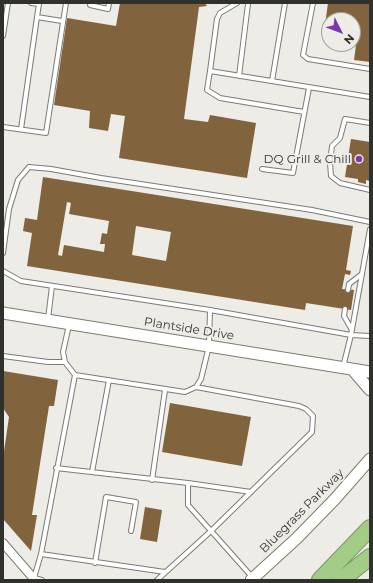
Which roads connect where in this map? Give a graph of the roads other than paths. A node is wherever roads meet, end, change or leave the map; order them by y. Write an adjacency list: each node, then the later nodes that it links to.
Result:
1 (8, 3): 12 (lane)
2 (31, 3): 10 (lane)
3 (66, 3): 11 (lane)
4 (109, 3): 9 (lane)
5 (237, 3): 14 (lane)
6 (246, 3): 15 (lane)
7 (285, 3): 16 (lane)
8 (313, 3): 13 (lane)
9 (90, 6)
10 (37, 17): 11 (lane); 22 (lane)
11 (62, 21): 22 (lane)
12 (3, 36)
13 (370, 69)
14 (210, 71): 15 (lane); 19 (lane)
15 (239, 76): 16 (lane)
16 (272, 81): 17 (lane)
17 (309, 88): 18 (lane); 19 (lane)
18 (370, 97)
19 (304, 112): 23 (lane)
20 (370, 123): 24 (lane)
21 (3, 127): 22 (lane)
22 (20, 130)
23 (262, 169)
24 (370, 190)
25 (370, 222): 27 (lane)
26 (370, 229): 29 (lane)
27 (3, 253)
28 (3, 271): 30 (lane)
29 (362, 274): 31 (lane); 37 (lane)
30 (52, 286): 33 (lane); 35 (lane)
31 (348, 290)
32 (345, 309): 37 (lane)
33 (210, 310): 37 (lane); 39 (lane)
34 (3, 313): 35 (street, Plantside Drive)
35 (48, 320): 36 (street, Plantside Drive)
36 (70, 323): 39 (street, Plantside Drive); 41 (lane)
37 (352, 333): 38 (lane); 42 (lane)
38 (370, 336)
39 (209, 346): 42 (street, Plantside Drive); 46 (lane)
40 (3, 356): 41 (lane)
41 (65, 362): 44 (lane)
42 (348, 368): 43 (street, Plantside Drive); 48 (street)
43 (370, 372)
44 (75, 375): 45 (lane); 50 (lane)
45 (109, 380): 47 (lane); 51 (lane)
46 (196, 387): 47 (lane); 54 (lane)
47 (165, 390): 52 (lane)
48 (370, 390)
49 (370, 459): 63 (street, Bluegrass Parkway)
50 (56, 468): 51 (lane); 59 (lane)
51 (92, 472): 52 (lane)
52 (152, 480): 53 (lane)
53 (188, 483): 54 (lane); 57 (lane)
54 (251, 492): 57 (lane)
55 (370, 528): 66 (highway)
56 (131, 531): 61 (lane)
57 (211, 531): 62 (lane); 63 (lane)
58 (3, 544): 64 (street)
59 (41, 554): 61 (lane); 64 (lane)
60 (370, 557): 67 (highway)
61 (95, 563): 62 (lane)
62 (166, 572): 65 (lane)
63 (252, 579)
64 (36, 580)
65 (157, 580)
66 (320, 580)
67 (341, 580)

